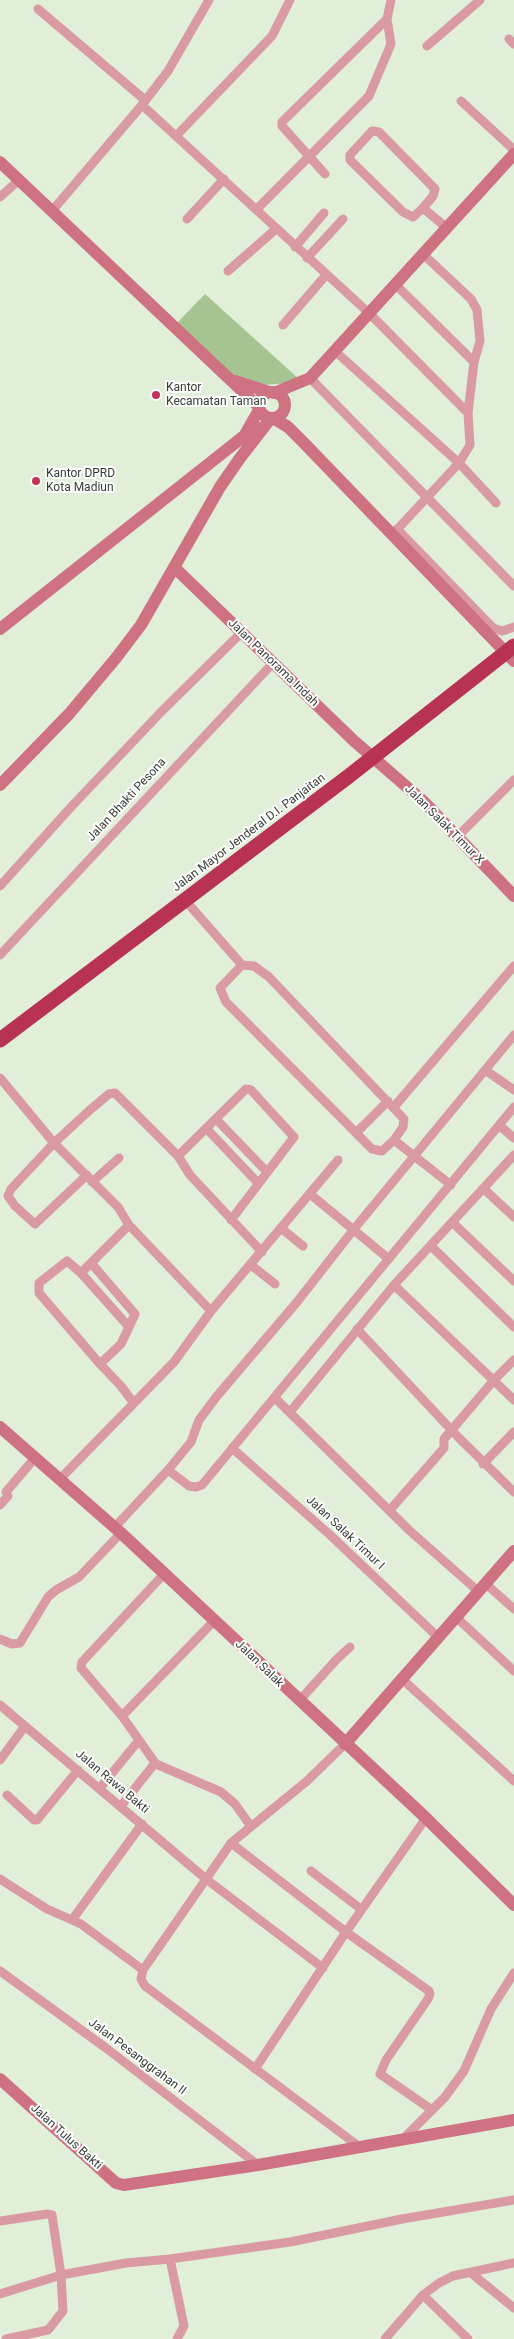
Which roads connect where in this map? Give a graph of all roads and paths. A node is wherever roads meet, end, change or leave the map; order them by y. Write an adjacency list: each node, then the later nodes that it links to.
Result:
1 (290, 0): 10 (street)
2 (391, 0): 6 (street)
3 (480, 0): 7 (street)
4 (207, 1): 9 (street)
5 (38, 9): 9 (street)
6 (387, 19): 12 (street); 12 (street)
7 (427, 46)
8 (461, 101): 11 (street)
9 (144, 103): 10 (street); 20 (street)
10 (177, 135): 15 (street)
11 (513, 155): 24 (street)
12 (307, 156): 14 (street); 19 (street)
13 (0, 162): 16 (street)
14 (325, 174)
15 (224, 179): 19 (street); 22 (street)
16 (19, 180): 17 (street); 20 (street)
17 (0, 197)
18 (423, 208): 18 (street); 24 (street)
19 (257, 209): 25 (street)
20 (52, 211): 36 (street)
21 (324, 213): 26 (street)
22 (187, 219)
23 (343, 219): 28 (street)
24 (447, 228): 27 (street)
25 (276, 229): 26 (street); 29 (street)
26 (295, 247): 28 (street)
27 (424, 255): 31 (street); 35 (street)
28 (307, 258): 30 (street)
29 (228, 270)
30 (326, 275): 32 (street); 33 (street)
31 (396, 285): 32 (street); 35 (street)
32 (370, 314): 34 (street); 41 (street)
33 (283, 325)
34 (336, 352): 37 (street); 46 (street)
35 (474, 362): 41 (street)
36 (231, 379): 38 (street); 40 (street)
37 (307, 379): 38 (street); 39 (street); 47 (street)
38 (271, 392): 39 (street); 40 (street)
39 (285, 406): 42 (street); 44 (street)
40 (259, 408): 42 (street); 43 (street)
41 (468, 413): 46 (street)
42 (269, 421): 43 (street); 44 (street); 45 (street)
43 (244, 436): 45 (street); 53 (street)
44 (305, 444): 49 (street)
45 (240, 458): 50 (street)
46 (459, 463): 47 (street); 48 (street)
47 (427, 497): 49 (street); 51 (street)
48 (496, 503)
49 (395, 532): 52 (street); 55 (street)
50 (174, 567): 54 (street, Jalan Panorama Indah); 59 (street)
51 (514, 586)
52 (514, 627)
53 (0, 629)
54 (242, 632): 56 (street, Jalan Panorama Indah); 61 (street)
55 (511, 653): 57 (highway, Jalan Mayor Jenderal D.I. Panjaitan)
56 (273, 663): 57 (street, Jalan Panorama Indah); 64 (street, Jalan Bhakti Pesona)
57 (372, 758): 60 (street, Jalan Salak Timur X); 63 (highway, Jalan Mayor Jenderal D.I. Panjaitan)
58 (514, 780): 60 (street)
59 (0, 785)
60 (458, 836): 62 (street, Jalan Salak Timur X)
61 (0, 886)
62 (514, 896)
63 (185, 900): 65 (street); 68 (highway, Jalan Mayor Jenderal D.I. Panjaitan)
64 (0, 955)
65 (242, 965): 72 (street); 77 (street)
66 (514, 966): 72 (street)
67 (514, 1035): 69 (street)
68 (0, 1040)
69 (485, 1070): 71 (street); 83 (street)
70 (0, 1078): 80 (street)
71 (514, 1090)
72 (391, 1104): 77 (street); 79 (street)
73 (514, 1107): 75 (street)
74 (216, 1120): 76 (street); 86 (street); 86 (street)
75 (500, 1126): 78 (street); 89 (street)
76 (206, 1128): 82 (street); 88 (street)
77 (356, 1133): 79 (street)
78 (514, 1138)
79 (394, 1140): 83 (street)
80 (54, 1143): 82 (street); 87 (street); 87 (street)
81 (514, 1155): 90 (street)
82 (178, 1156): 93 (street)
83 (415, 1156): 89 (street); 97 (street)
84 (118, 1158): 87 (street)
85 (338, 1160): 91 (street)
86 (267, 1172): 88 (street)
87 (90, 1178): 95 (street)
88 (258, 1184): 93 (street)
89 (451, 1185): 101 (street)
90 (484, 1189): 92 (street); 94 (street)
91 (310, 1194): 96 (street); 97 (street)
92 (514, 1218)
93 (231, 1220): 100 (street)
94 (452, 1222): 99 (street); 105 (street)
95 (128, 1225): 102 (street); 108 (street)
96 (281, 1228): 98 (street); 100 (street)
97 (354, 1229): 101 (street); 125 (street)
98 (303, 1246)
99 (431, 1246): 107 (street); 110 (street)
100 (262, 1252): 103 (street)
101 (389, 1259): 115 (street)
102 (91, 1263): 104 (street); 109 (street)
103 (251, 1264): 106 (street); 108 (street)
104 (81, 1273): 109 (street); 113 (street)
105 (514, 1281)
106 (275, 1284)
107 (394, 1285): 111 (street); 114 (street)
108 (211, 1311): 117 (street)
109 (129, 1327): 113 (street)
110 (514, 1327)
111 (357, 1329): 118 (street); 120 (street)
112 (514, 1360): 114 (street)
113 (100, 1364): 117 (street)
114 (494, 1380): 116 (street); 120 (street)
115 (275, 1398): 118 (street); 122 (street)
116 (514, 1400)
117 (133, 1402): 126 (street)
118 (290, 1412): 129 (street)
119 (0, 1427): 123 (street, Jalan Salak)
120 (451, 1430): 124 (street); 129 (street)
121 (514, 1432): 124 (street)
122 (232, 1448): 125 (street); 137 (street, Jalan Salak Timur I)
123 (34, 1459): 126 (street, Jalan Salak); 128 (street)
124 (483, 1464): 127 (street)
125 (168, 1470): 130 (street)
126 (59, 1480): 130 (street, Jalan Salak)
127 (514, 1492)
128 (0, 1504)
129 (390, 1510): 133 (street)
130 (117, 1531): 132 (street, Jalan Salak); 138 (street)
131 (514, 1551): 133 (street)
132 (163, 1575): 136 (street, Jalan Salak); 144 (street)
133 (482, 1588): 134 (street); 135 (street)
134 (514, 1609)
135 (457, 1618): 137 (street); 140 (street)
136 (214, 1621): 142 (street, Jalan Salak); 144 (street)
137 (439, 1638): 141 (street)
138 (0, 1639)
139 (350, 1648): 142 (street)
140 (514, 1670)
141 (402, 1679): 147 (street); 151 (street)
142 (299, 1701): 147 (street, Jalan Salak)
143 (0, 1705): 145 (street, Jalan Rawa Bakti)
144 (122, 1716): 146 (street)
145 (25, 1726): 148 (street); 150 (street, Jalan Rawa Bakti)
146 (139, 1740): 149 (street); 152 (street)
147 (345, 1744): 155 (street, Jalan Salak); 157 (street)
148 (0, 1760)
149 (155, 1763): 154 (street); 157 (street)
150 (78, 1770): 152 (street, Jalan Rawa Bakti); 153 (street)
151 (514, 1781)
152 (100, 1788): 154 (street, Jalan Rawa Bakti)
153 (7, 1795)
154 (121, 1806): 156 (street, Jalan Rawa Bakti)
155 (426, 1818): 162 (street, Jalan Salak); 163 (street)
156 (142, 1824): 160 (street, Jalan Rawa Bakti); 164 (street)
157 (250, 1825): 158 (street)
158 (231, 1843): 160 (street); 165 (street)
159 (311, 1871): 163 (street)
160 (206, 1878): 166 (street, Jalan Rawa Bakti); 167 (street)
161 (0, 1879): 164 (street)
162 (514, 1905)
163 (361, 1909): 165 (street)
164 (72, 1920): 167 (street)
165 (346, 1932): 166 (street); 172 (street)
166 (323, 1968): 170 (street)
167 (143, 1970): 170 (street)
168 (0, 1971): 176 (street, Jalan Pesanggrahan II)
169 (514, 1973): 172 (street)
170 (255, 2069): 175 (street)
171 (0, 2080): 176 (street, Jalan Tulus Bakti)
172 (432, 2110): 174 (street)
173 (514, 2120): 174 (street)
174 (402, 2140): 175 (street)
175 (361, 2148): 176 (street)
176 (258, 2165)
177 (514, 2200): 179 (street)
178 (0, 2221): 182 (street)
179 (170, 2260): 182 (street); 187 (street)
180 (514, 2263): 181 (street)
181 (471, 2273): 184 (street); 185 (street)
182 (61, 2275): 183 (street); 186 (street)
183 (0, 2294)
184 (423, 2295): 188 (street); 189 (street)
185 (514, 2308)
186 (6, 2339)
187 (177, 2339)
188 (385, 2339)
189 (468, 2339)

